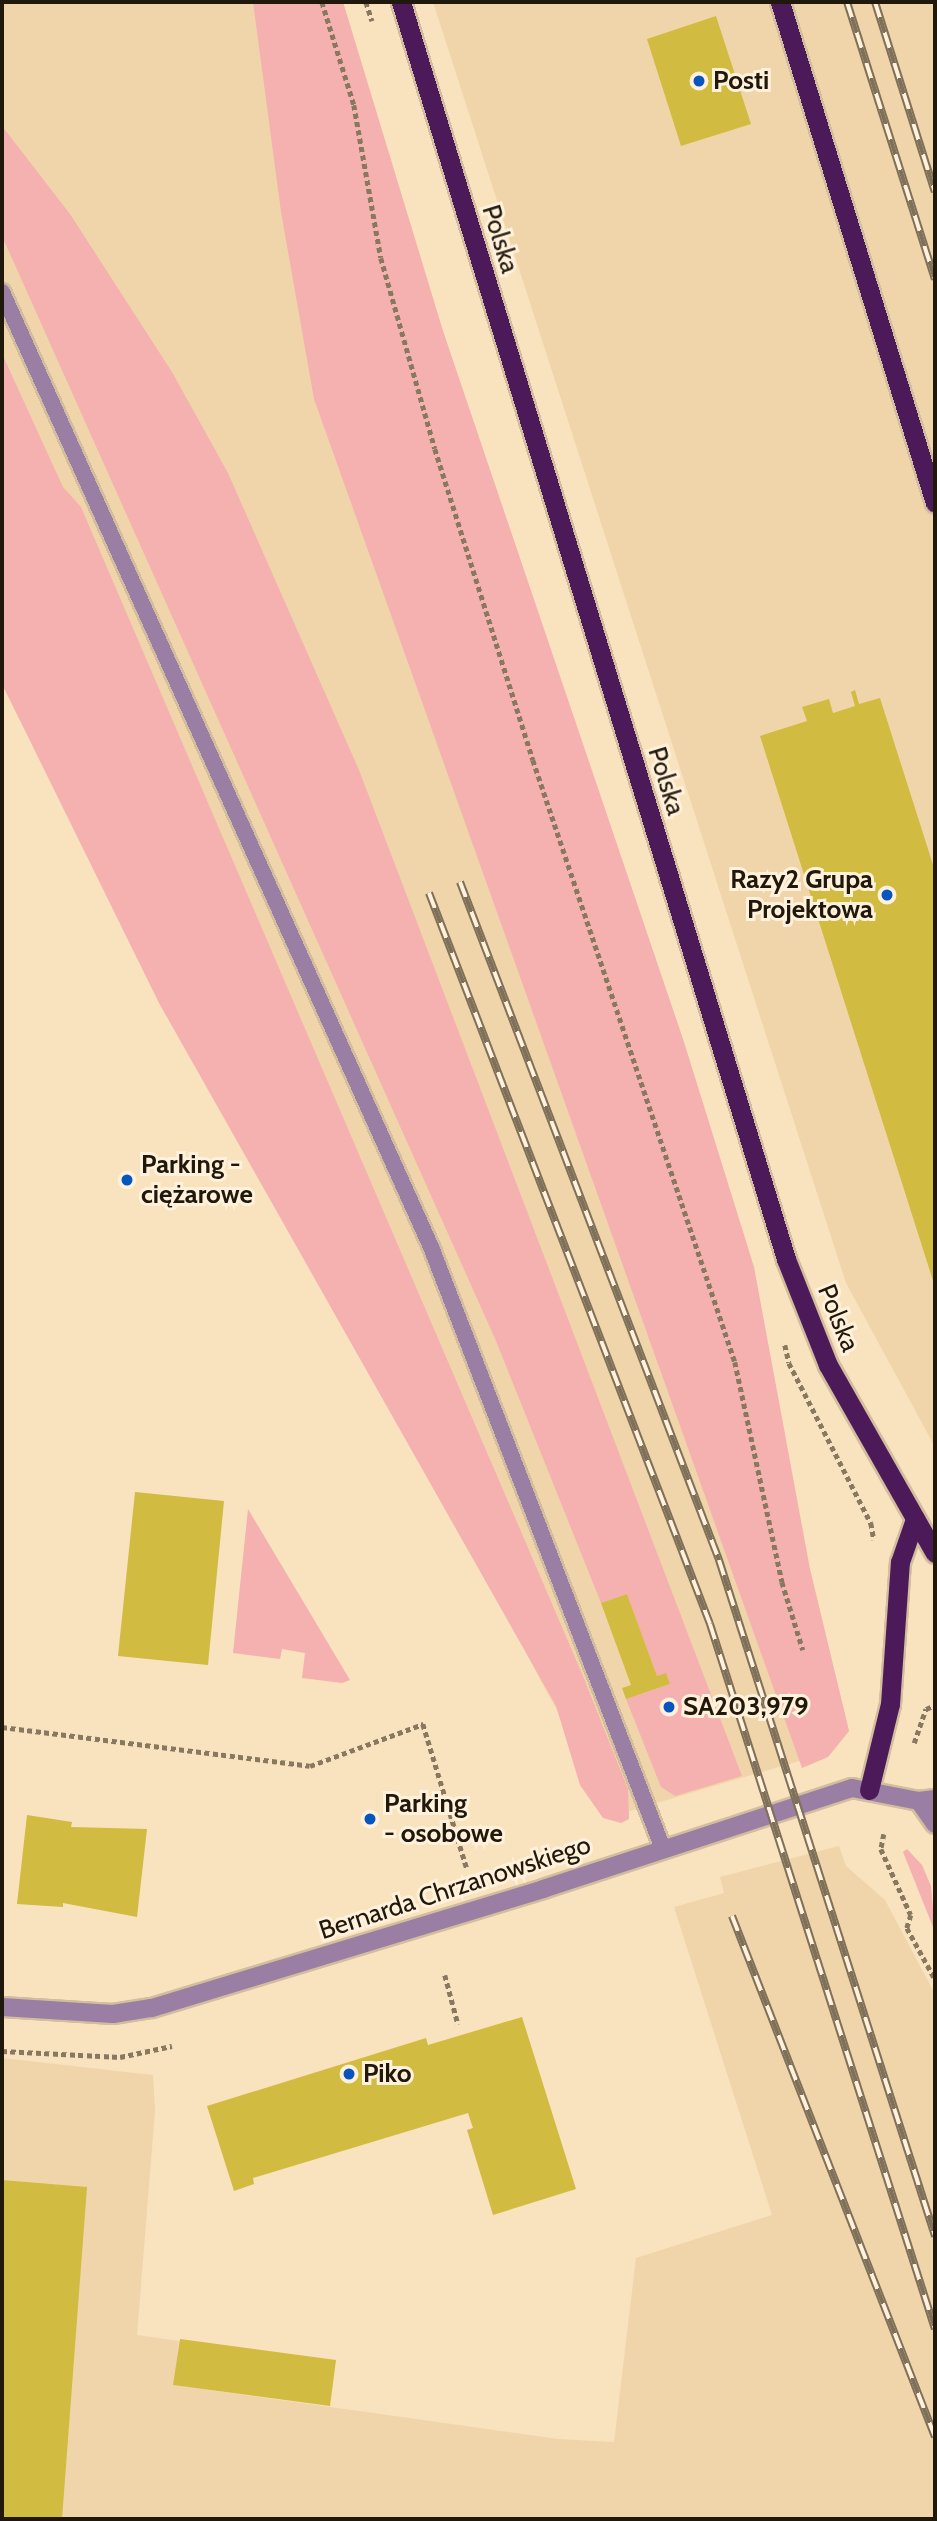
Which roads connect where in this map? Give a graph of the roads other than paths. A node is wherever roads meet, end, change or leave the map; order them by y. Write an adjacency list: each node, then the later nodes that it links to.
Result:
1 (401, 2): 5 (highway, Polska)
2 (780, 2): 4 (highway)
3 (2, 292): 10 (lane)
4 (935, 503)
5 (915, 1519): 6 (highway, Polska); 7 (highway)
6 (935, 1553)
7 (869, 1790): 8 (street, Bernarda Chrzanowskiego); 10 (street, Bernarda Chrzanowskiego)
8 (927, 1800): 9 (street, Bernarda Chrzanowskiego)
9 (935, 1824)
10 (663, 1849): 11 (street, Bernarda Chrzanowskiego)
11 (2, 2007)

